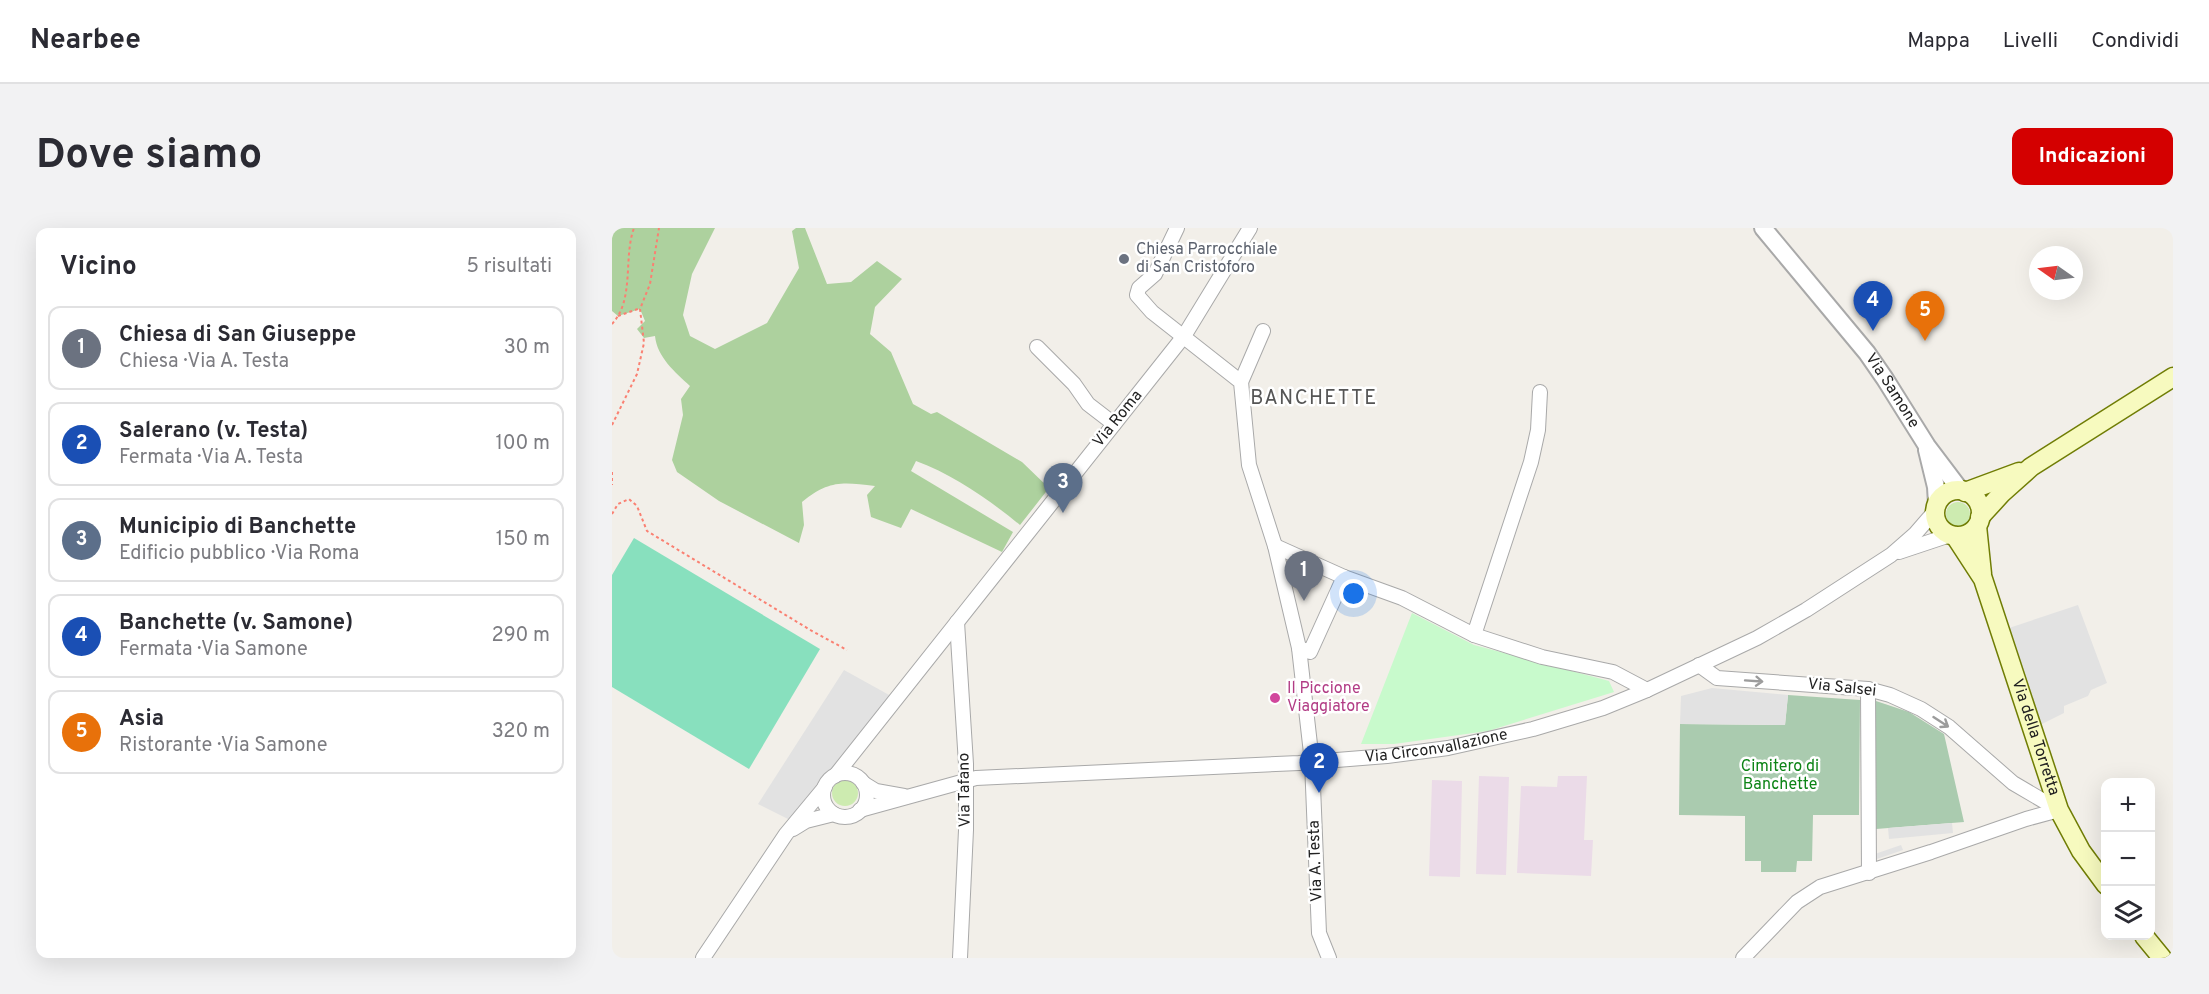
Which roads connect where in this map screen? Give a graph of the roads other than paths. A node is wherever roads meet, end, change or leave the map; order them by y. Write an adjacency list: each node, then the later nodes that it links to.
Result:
1 (1177, 228): 5 (street)
2 (1250, 228): 5 (street, Via Roma)
3 (1763, 228): 11 (street, Via Samone)
4 (1263, 331): 8 (street)
5 (1184, 336): 8 (street); 10 (street, Via Roma)
6 (1037, 347): 10 (street)
7 (2173, 377): 12 (main road)
8 (1241, 382): 17 (street, Via A. Testa)
9 (1540, 392): 22 (street)
10 (1114, 424): 21 (street, Via Roma)
11 (1926, 446): 13 (street, Via Samone); 14 (street, Via Samone)
12 (2031, 467): 13 (main road); 15 (main road)
13 (1963, 492): 14 (main road); 15 (main road)
14 (1936, 507): 16 (main road); 18 (street, Via Circonvallazione)
15 (1978, 521): 16 (main road); 20 (main road)
16 (1952, 535): 18 (street, Via Circonvallazione); 20 (main road)
17 (1275, 546): 19 (street); 23 (street, Via A. Testa)
18 (1891, 555): 24 (street, Via Circonvallazione)
19 (1344, 577): 22 (street); 23 (street)
20 (1983, 579): 35 (main road, Via della Torretta)
21 (957, 621): 27 (street, Via Roma); 31 (street, Via Tafano)
22 (1474, 635): 26 (street)
23 (1299, 648): 28 (street, Via A. Testa)
24 (1699, 665): 25 (street, Via Salsei, one-way to 25); 26 (street, Via Circonvallazione)
25 (1868, 689): 35 (street, Via Salsei, one-way to 35); 38 (street)
26 (1647, 690): 28 (street, Via Circonvallazione)
27 (861, 741): 29 (street, Via Roma); 30 (street, Via Roma)
28 (1312, 762): 31 (street, Via Circonvallazione); 43 (street, Via A. Testa)
29 (835, 776): 30 (street); 32 (street)
30 (859, 779): 33 (street, Via Circonvallazione); 34 (street)
31 (966, 780): 33 (street, Via Circonvallazione); 42 (street, Via Tafano)
32 (825, 787): 36 (street); 37 (street)
33 (906, 796): 34 (street, Via Circonvallazione)
34 (860, 810): 36 (street)
35 (2059, 810): 38 (street); 39 (main road, Via della Torretta)
36 (834, 814): 37 (street)
37 (786, 834): 41 (street)
38 (1869, 873): 44 (street)
39 (2101, 878)
40 (2147, 940): 45 (main road)
41 (703, 958)
42 (960, 958)
43 (1329, 958)
44 (1743, 958)
45 (2162, 958)

